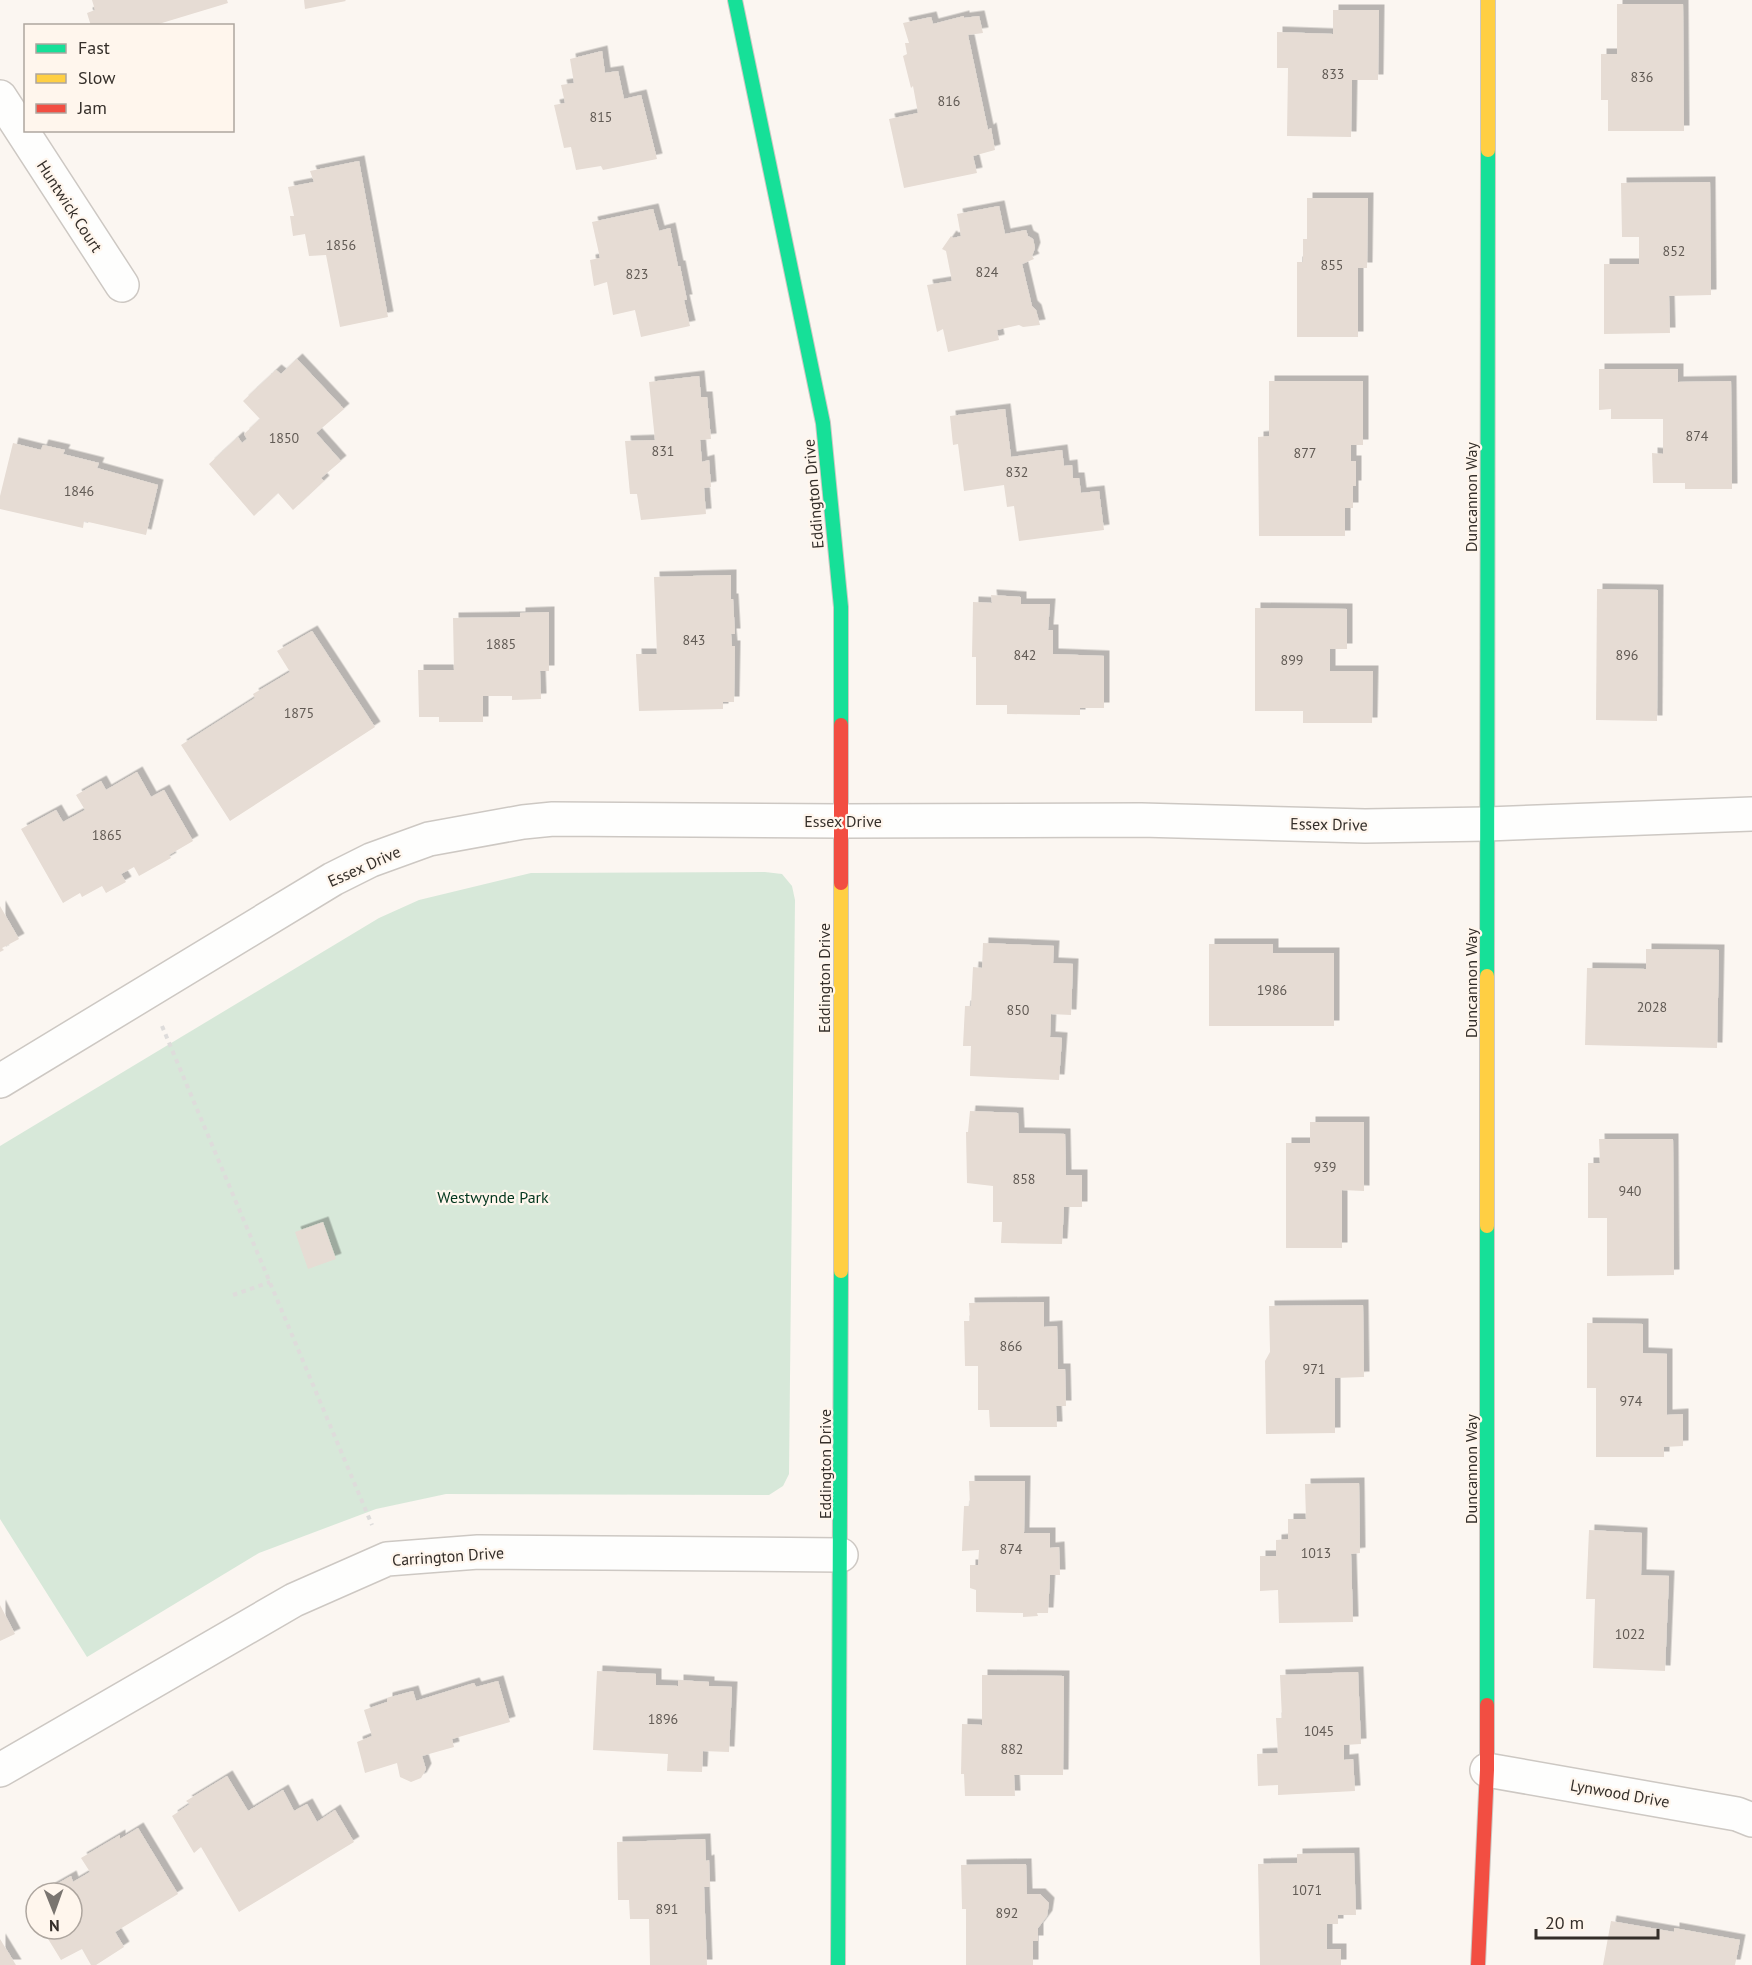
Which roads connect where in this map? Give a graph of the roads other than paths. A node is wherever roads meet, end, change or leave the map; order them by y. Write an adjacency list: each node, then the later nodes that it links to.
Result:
1 (735, 0): 6 (street, Eddington Drive)
2 (1488, 0): 7 (street, Duncannon Way)
3 (0, 97): 4 (street, Huntwick Court)
4 (122, 285)
5 (1752, 814): 7 (street, Essex Drive)
6 (840, 821): 7 (street, Essex Drive); 8 (street, Essex Drive); 9 (street, Eddington Drive)
7 (1487, 824): 11 (street, Duncannon Way)
8 (0, 1080)
9 (841, 1555): 10 (street, Carrington Drive); 13 (street, Eddington Drive)
10 (0, 1770)
11 (1487, 1770): 12 (street, Lynwood Drive); 14 (street, Duncannon Way)
12 (1752, 1820)
13 (838, 1965)
14 (1478, 1965)

